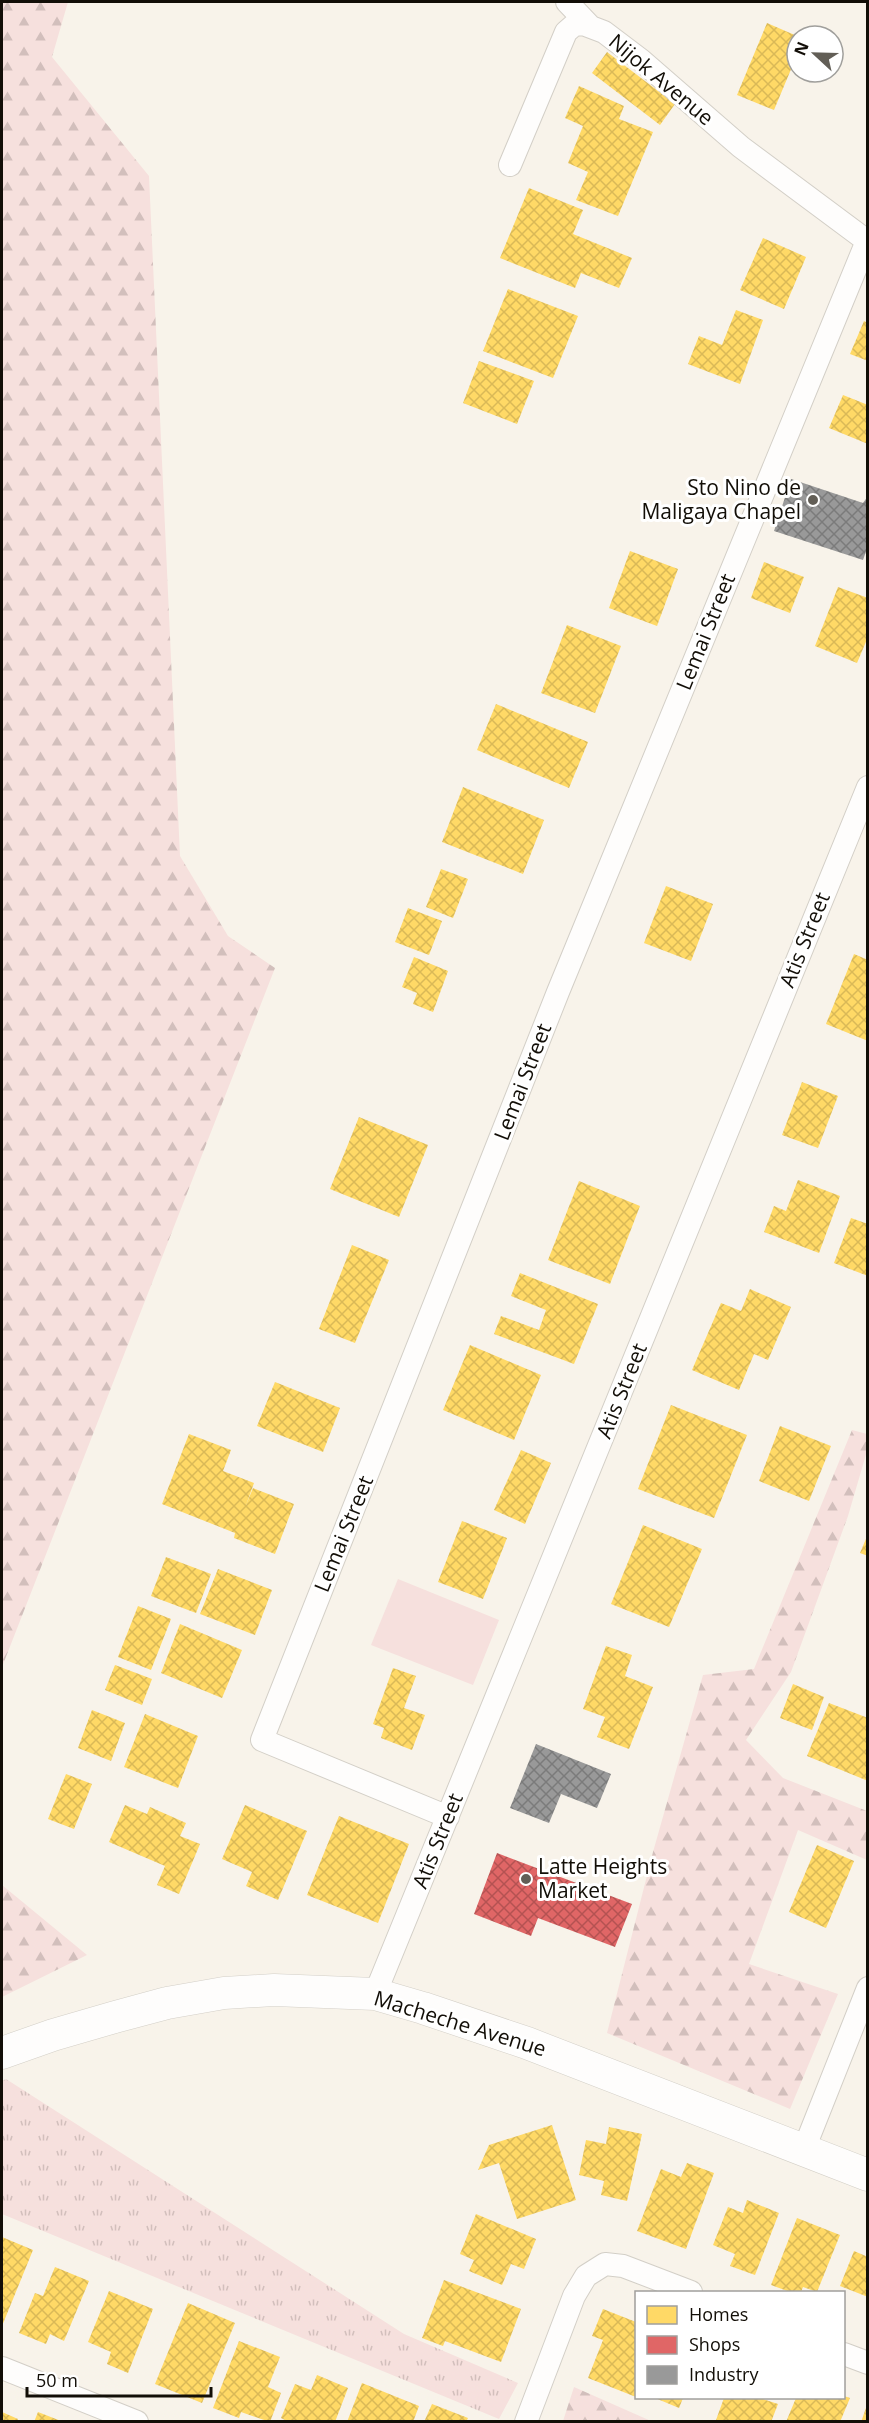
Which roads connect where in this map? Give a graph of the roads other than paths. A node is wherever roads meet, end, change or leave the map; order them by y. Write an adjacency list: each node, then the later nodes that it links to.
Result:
1 (567, 2): 2 (street)
2 (589, 25): 3 (street, Nijok Avenue); 4 (street, Nijok Avenue)
3 (510, 165)
4 (867, 241): 6 (street, Lemai Street)
5 (867, 787): 6 (street, Atis Street)
6 (448, 1817): 8 (street, Atis Street)
7 (867, 1988): 10 (street)
8 (375, 1994): 9 (main road, Macheche Avenue); 10 (main road, Macheche Avenue)
9 (2, 2053)
10 (804, 2149): 11 (main road, Macheche Avenue)
11 (867, 2175)
12 (688, 2291): 17 (street)
13 (845, 2355): 14 (street)
14 (867, 2363)
15 (2, 2368): 16 (street)
16 (137, 2421)
17 (526, 2421)

